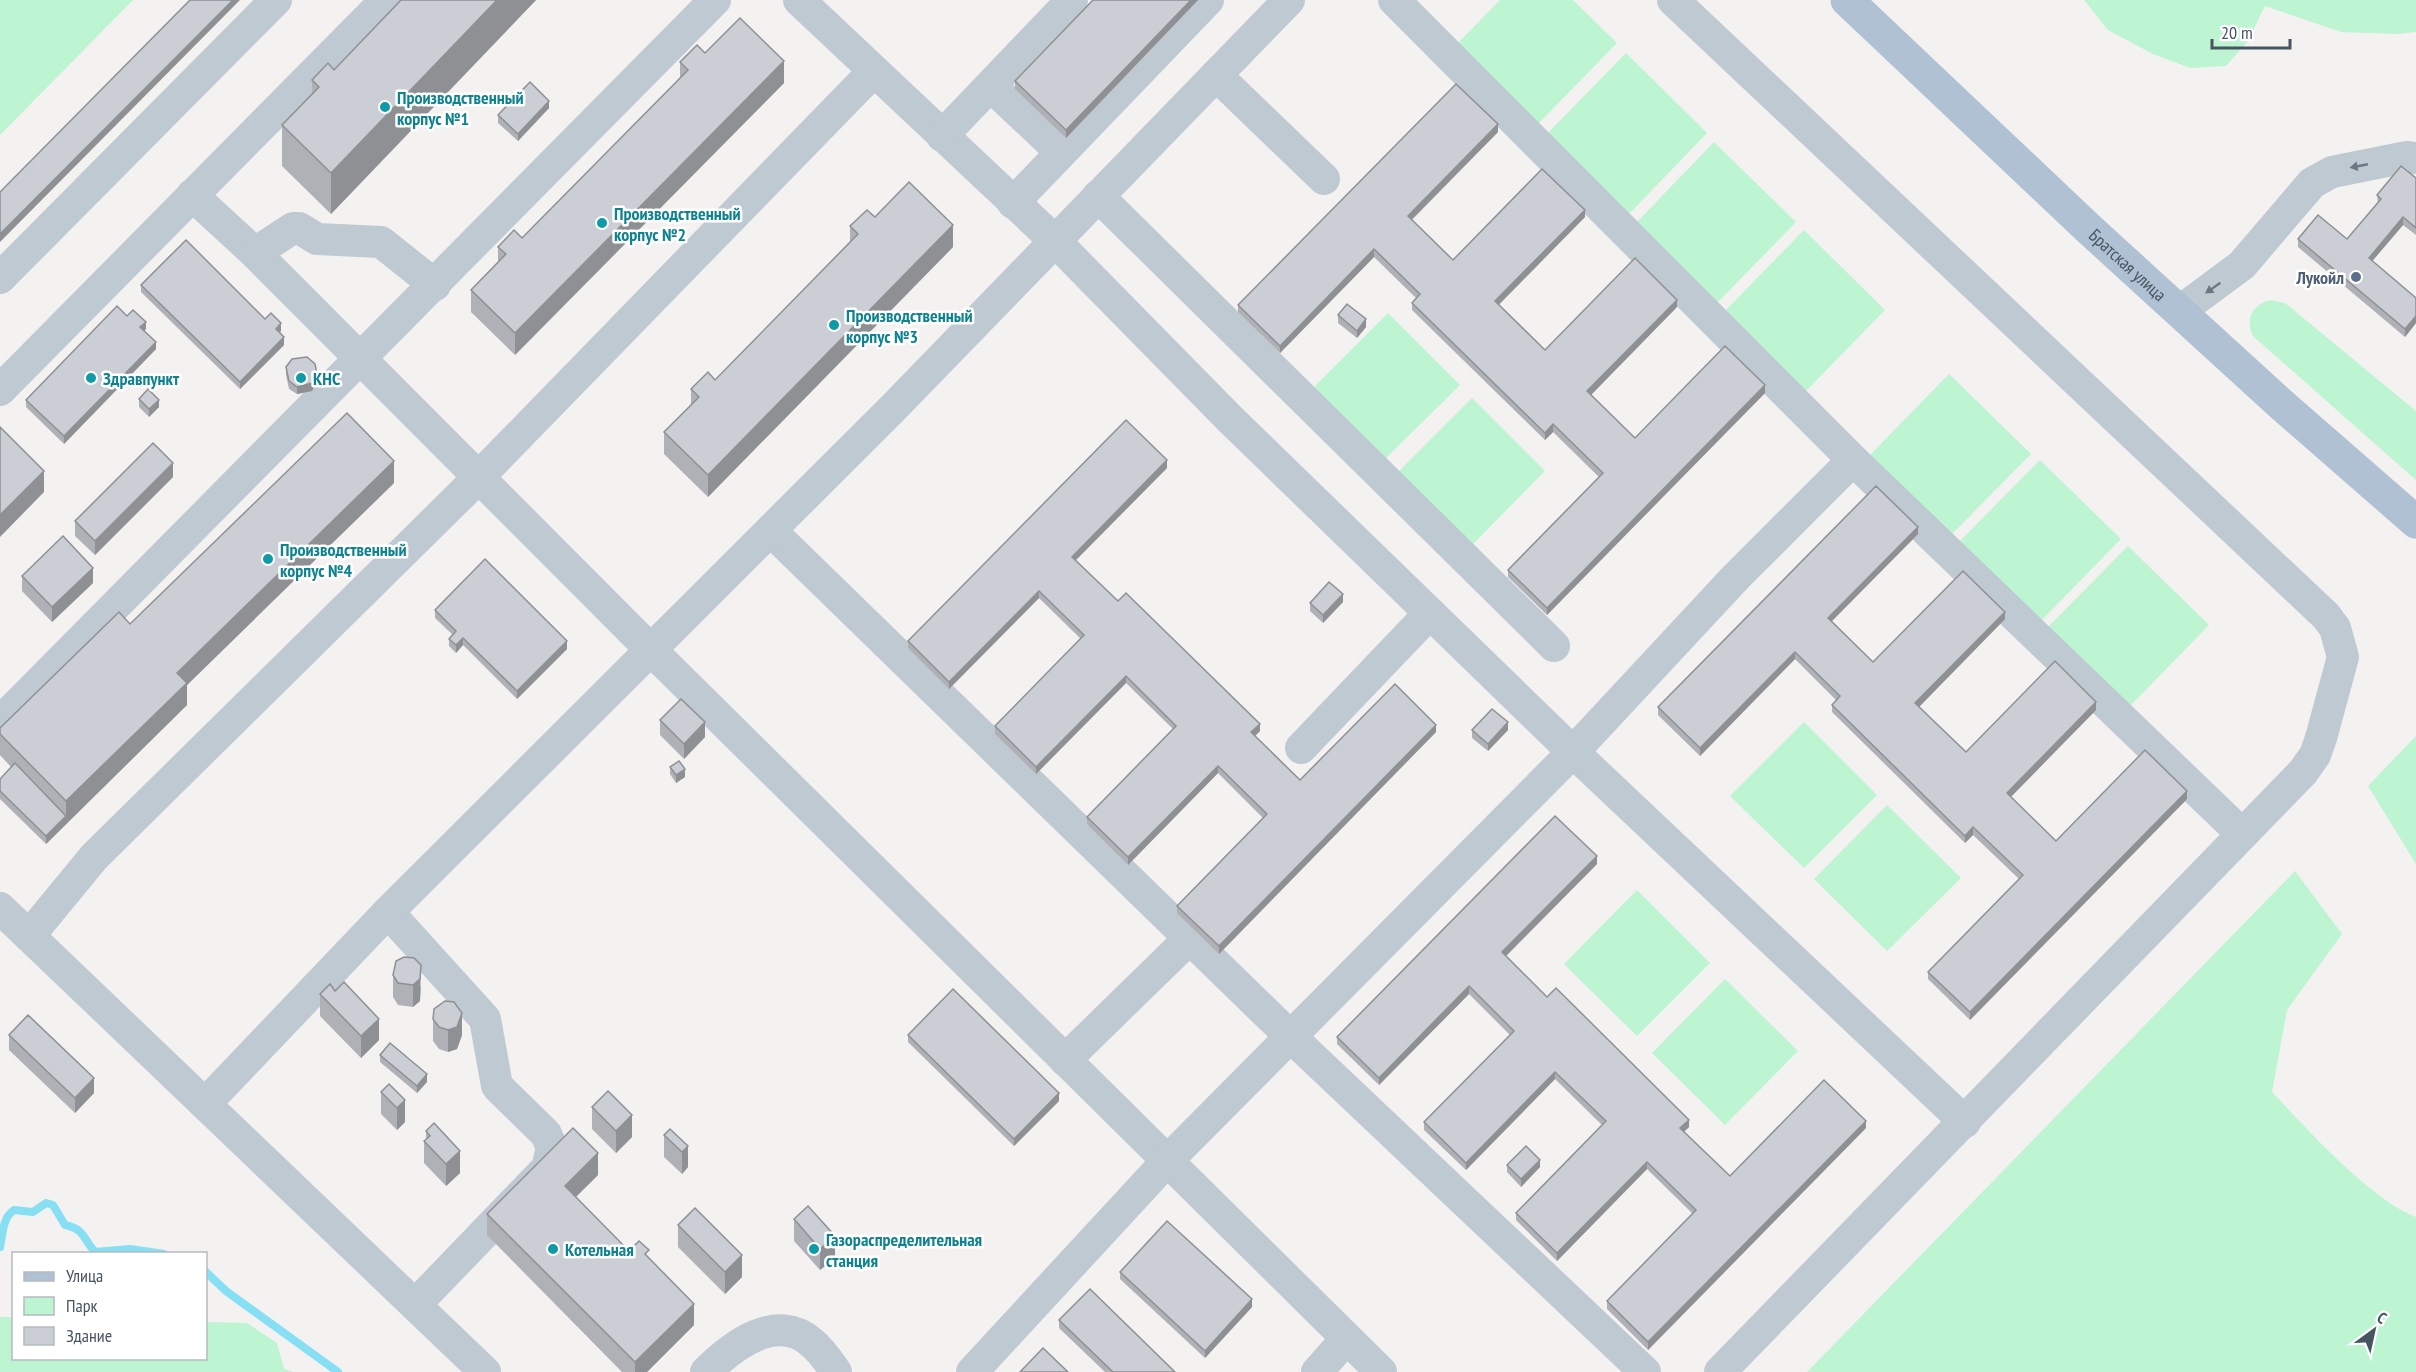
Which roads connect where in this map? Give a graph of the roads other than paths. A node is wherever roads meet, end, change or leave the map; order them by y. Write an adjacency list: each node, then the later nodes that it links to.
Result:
1 (276, 0): 23 (lane)
2 (386, 0): 18 (lane)
3 (715, 0): 24 (lane)
4 (799, 0): 11 (lane)
5 (1072, 0): 13 (lane)
6 (1208, 0): 15 (lane)
7 (1289, 0): 12 (lane)
8 (1394, 0): 28 (lane)
9 (1673, 0): 38 (lane)
10 (1847, 0): 25 (main road, Братская улица)
11 (874, 71): 14 (lane); 29 (lane)
12 (1216, 75): 17 (lane); 19 (lane)
13 (991, 86): 14 (lane); 15 (lane)
14 (942, 136): 20 (lane)
15 (1061, 152): 20 (lane)
16 (2416, 158): 25 (lane, one-way to 25)
17 (1324, 179)
18 (192, 195): 22 (lane); 27 (lane)
19 (1098, 196): 21 (lane); 33 (lane)
20 (1013, 203): 21 (lane)
21 (1054, 240): 31 (lane); 32 (lane)
22 (255, 253): 24 (lane); 26 (lane)
23 (0, 278)
24 (435, 285): 26 (lane)
25 (2180, 311): 30 (main road, Братская улица)
26 (360, 359): 29 (lane); 35 (lane)
27 (0, 390)
28 (1853, 460): 37 (lane); 38 (lane)
29 (479, 476): 34 (lane); 41 (lane)
30 (2416, 522)
31 (771, 531): 34 (lane); 42 (lane)
32 (1430, 613): 36 (lane); 37 (lane)
33 (1554, 646)
34 (651, 650): 40 (lane); 44 (lane)
35 (0, 722)
36 (1301, 748)
37 (1573, 752): 43 (lane); 46 (lane)
38 (2242, 834): 46 (lane)
39 (0, 908): 41 (lane)
40 (388, 912): 45 (lane); 48 (lane)
41 (29, 936): 45 (lane)
42 (1189, 939): 43 (lane); 44 (lane)
43 (1292, 1038): 47 (lane); 56 (lane)
44 (1065, 1060): 47 (lane)
45 (205, 1104): 48 (lane)
46 (1965, 1122): 57 (lane)
47 (1166, 1162): 49 (lane); 53 (lane)
48 (415, 1305): 50 (lane)
49 (1346, 1339): 54 (lane); 55 (lane)
50 (485, 1372)
51 (706, 1372): 52 (lane)
52 (836, 1372)
53 (972, 1372)
54 (1317, 1372)
55 (1381, 1372)
56 (1645, 1372)
57 (1720, 1372)

